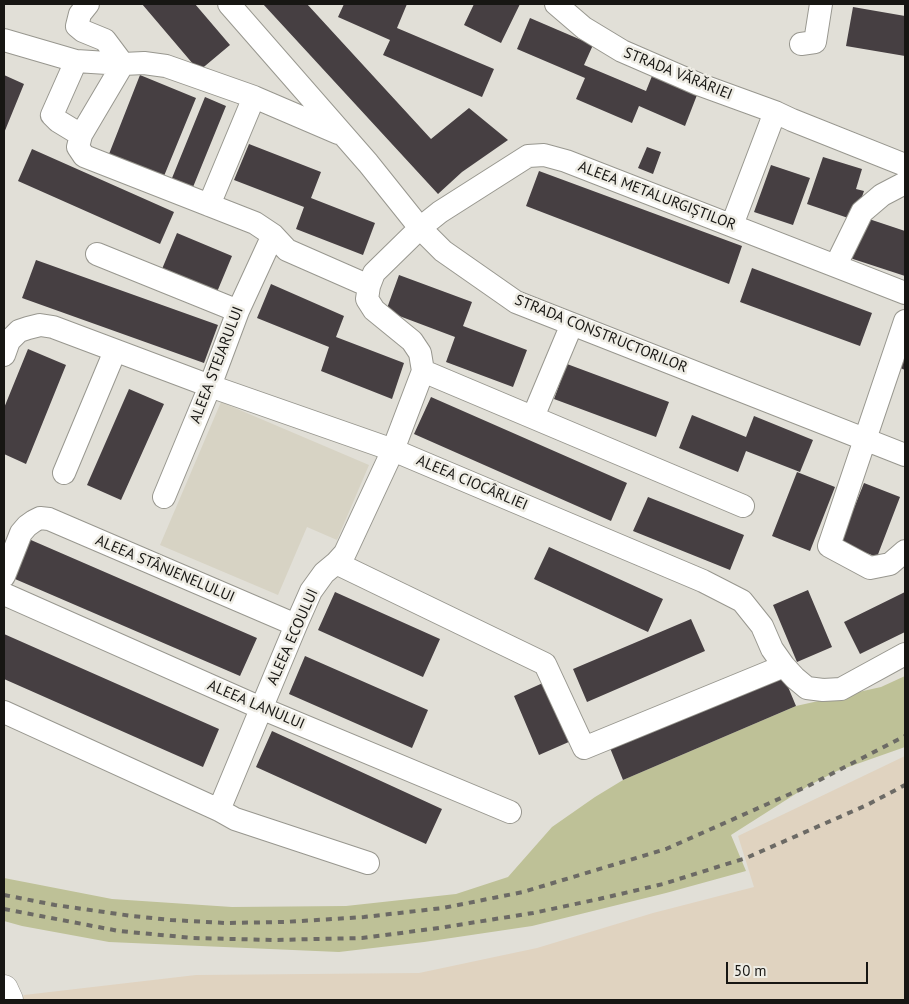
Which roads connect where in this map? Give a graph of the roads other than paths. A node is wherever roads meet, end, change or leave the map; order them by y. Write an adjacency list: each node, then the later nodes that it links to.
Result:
1 (88, 4): 8 (street)
2 (229, 4): 12 (street, STRADA CONSTRUCTORILOR)
3 (556, 4): 10 (street, STRADA VĂRĂRIEI)
4 (821, 4): 6 (street)
5 (4, 40): 7 (street)
6 (801, 44)
7 (76, 61): 8 (street); 11 (street)
8 (124, 64): 9 (street); 11 (street)
9 (254, 97): 12 (street); 15 (street)
10 (775, 112): 13 (street, STRADA VĂRĂRIEI); 16 (street)
11 (81, 135): 15 (street)
12 (343, 136): 17 (street, STRADA CONSTRUCTORILOR)
13 (905, 164)
14 (905, 183): 20 (street)
15 (209, 205): 18 (street)
16 (732, 225): 17 (street, ALEEA METALURGIȘTILOR); 20 (street, ALEEA METALURGIȘTILOR)
17 (420, 228): 21 (street); 25 (street, STRADA CONSTRUCTORILOR)
18 (273, 235): 21 (street); 23 (street, ALEEA STEJARULUI)
19 (97, 254): 23 (street)
20 (836, 266): 22 (street, ALEEA METALURGIȘTILOR)
21 (369, 286): 28 (street)
22 (905, 293)
23 (238, 311): 29 (street, ALEEA STEJARULUI)
24 (905, 321): 31 (street)
25 (572, 324): 30 (street); 31 (street, STRADA CONSTRUCTORILOR)
26 (116, 351): 27 (street, ALEEA CIOCÂRLIEI); 29 (street, ALEEA CIOCÂRLIEI); 34 (street)
27 (4, 355)
28 (424, 371): 30 (street); 32 (street, ALEEA ECOULUI)
29 (210, 386): 32 (street, ALEEA CIOCÂRLIEI); 35 (street, ALEEA STEJARULUI)
30 (533, 417): 36 (street)
31 (865, 439): 33 (street, STRADA CONSTRUCTORILOR); 37 (street)
32 (392, 450): 38 (street, ALEEA ECOULUI); 43 (street, ALEEA CIOCÂRLIEI)
33 (905, 454)
34 (64, 473)
35 (164, 497)
36 (743, 506)
37 (905, 552)
38 (336, 563): 41 (street, ALEEA ECOULUI); 43 (street)
39 (4, 576): 41 (street, ALEEA STÂNJENELULUI)
40 (4, 594): 44 (street, ALEEA LANULUI)
41 (296, 625): 44 (street, ALEEA ECOULUI)
42 (905, 654): 43 (street, ALEEA CIOCÂRLIEI)
43 (784, 666)
44 (261, 708): 46 (street, ALEEA ECOULUI); 47 (street, ALEEA LANULUI)
45 (4, 712): 46 (street)
46 (219, 810): 48 (street)
47 (510, 812)
48 (368, 863)
49 (4, 989): 50 (main road)
50 (9, 1000)

